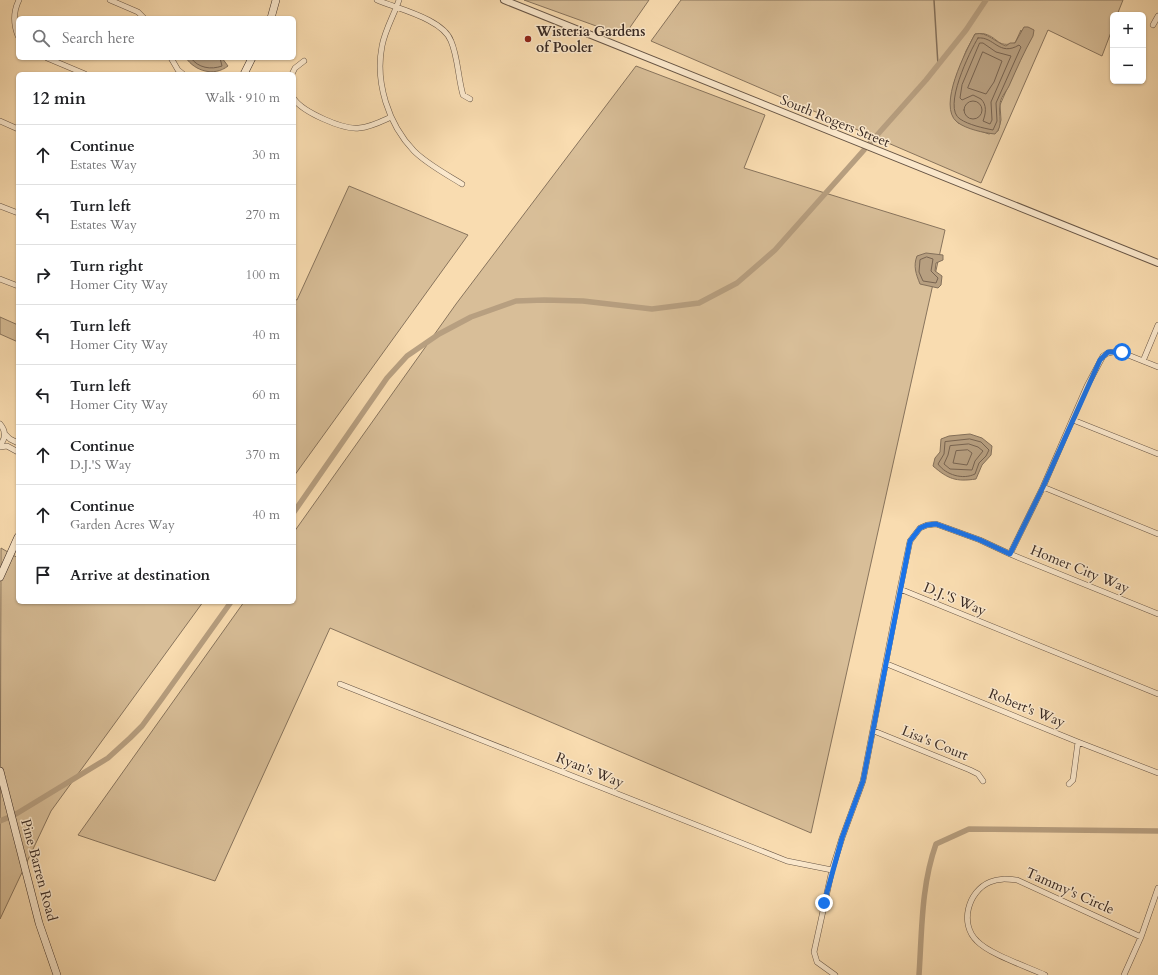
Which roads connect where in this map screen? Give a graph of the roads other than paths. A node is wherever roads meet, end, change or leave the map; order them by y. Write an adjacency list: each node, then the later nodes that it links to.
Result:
1 (19, 0): 12 (street)
2 (110, 0): 8 (street)
3 (276, 0): 9 (main road)
4 (378, 0): 7 (street)
5 (399, 0): 7 (street)
6 (504, 0): 29 (street, South Rogers Street)
7 (396, 8): 21 (street); 23 (street)
8 (142, 16)
9 (272, 16)
10 (1158, 16): 11 (street)
11 (1153, 25)
12 (16, 31)
13 (53, 60): 17 (street)
14 (171, 60): 18 (street)
15 (251, 60): 19 (main road)
16 (304, 61): 20 (street)
17 (80, 72)
18 (178, 72)
19 (245, 72)
20 (293, 72)
21 (470, 99)
22 (296, 102): 23 (street)
23 (391, 117): 26 (street)
24 (0, 121): 25 (street)
25 (16, 128)
26 (462, 184)
27 (0, 206): 28 (street)
28 (16, 212)
29 (1158, 263)
30 (0, 278): 31 (street)
31 (16, 285)
32 (1158, 325): 33 (street)
33 (1143, 361): 34 (street); 36 (street)
34 (1158, 367)
35 (0, 419): 37 (street)
36 (1073, 420): 42 (street); 43 (street)
37 (1, 425): 38 (street)
38 (5, 434): 39 (street); 40 (street)
39 (16, 442)
40 (0, 446): 41 (street)
41 (16, 451)
42 (1158, 454)
43 (1043, 487): 44 (street); 46 (street)
44 (1158, 534)
45 (16, 541): 47 (main road)
46 (1010, 554): 48 (street, Homer City Way); 49 (street, Homer City Way)
47 (0, 576)
48 (900, 589): 50 (street); 52 (street, D.J.'S Way)
49 (1158, 614)
50 (887, 664): 53 (street); 54 (street, Robert's Way)
51 (340, 684): 59 (street, Ryan's Way)
52 (1158, 694)
53 (874, 731): 57 (street, Lisa's Court); 59 (street)
54 (1078, 742): 56 (street, Robert's Way); 58 (street)
55 (0, 771): 62 (main road, Pine Barren Road)
56 (1158, 773)
57 (983, 781)
58 (1069, 784)
59 (832, 870): 63 (street)
60 (1158, 888): 61 (street)
61 (1141, 937): 64 (street, Tammy's Circle); 65 (street)
62 (57, 975)
63 (835, 975)
64 (1045, 975)
65 (1124, 975)

